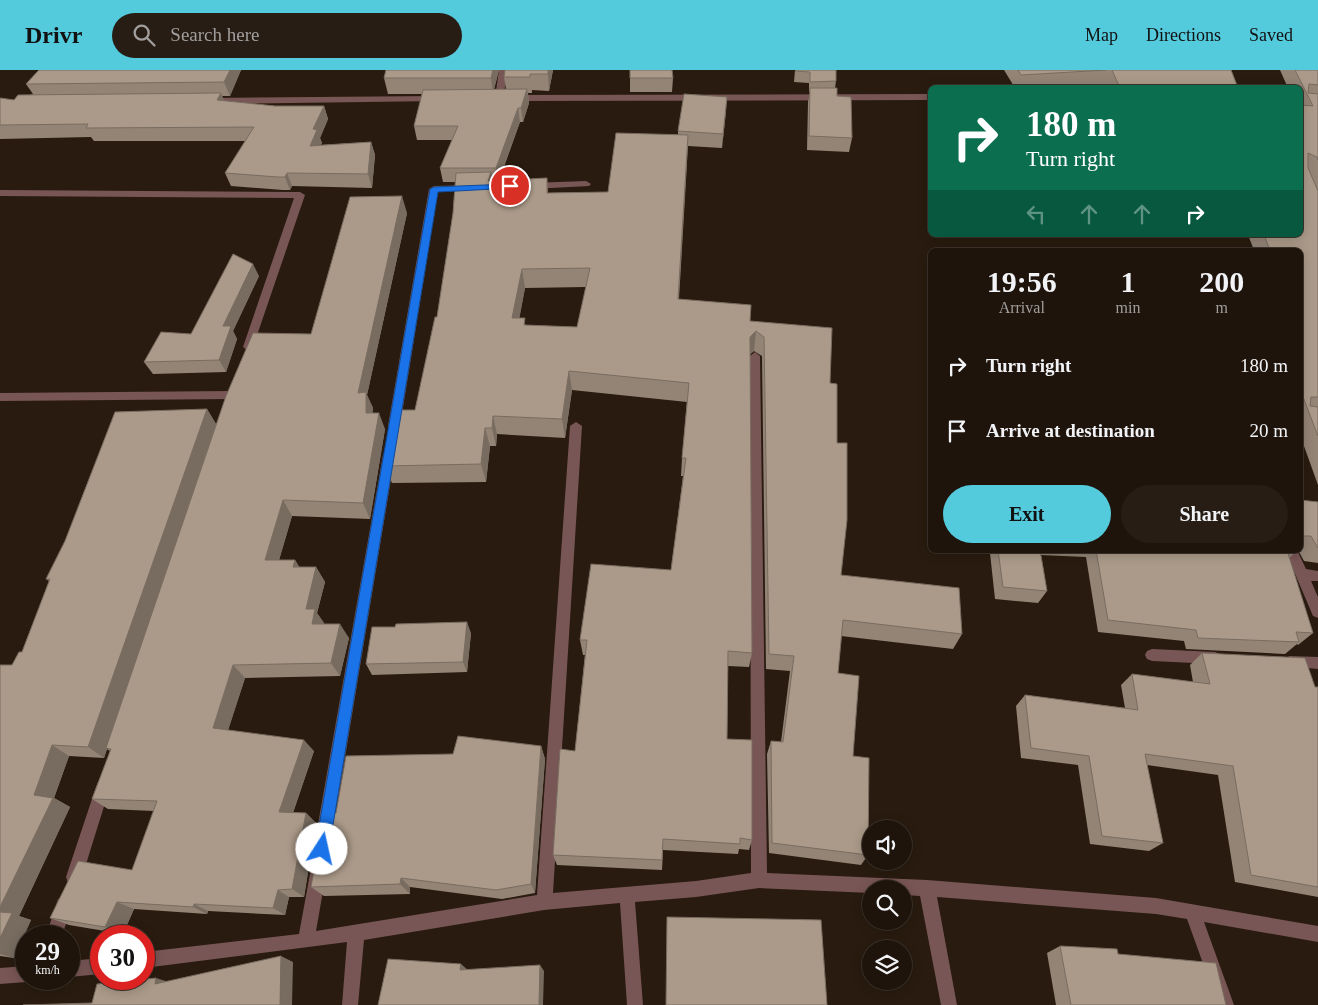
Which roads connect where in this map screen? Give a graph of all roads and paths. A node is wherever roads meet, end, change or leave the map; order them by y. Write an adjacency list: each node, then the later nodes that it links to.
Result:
1 (503, 70): 4 (street)
2 (928, 97): 4 (street)
3 (489, 98): 4 (street)
4 (499, 98)
5 (449, 99): 6 (street)
6 (200, 101)
7 (586, 184): 8 (street)
8 (520, 186)
9 (482, 188): 25 (street)
10 (0, 193): 12 (street)
11 (754, 356): 27 (street)
12 (245, 358)
13 (232, 395): 14 (street)
14 (0, 397)
15 (576, 426): 30 (street)
16 (1293, 553): 17 (street)
17 (1302, 574): 18 (street); 19 (street)
18 (1318, 576)
19 (1318, 612)
20 (1152, 655): 21 (street)
21 (1230, 659)
22 (1279, 661): 23 (street)
23 (1318, 663)
24 (106, 778): 32 (street)
25 (324, 840)
26 (320, 858): 35 (street)
27 (759, 880): 28 (street); 29 (street)
28 (927, 888): 31 (street); 41 (street)
29 (627, 895): 30 (street); 40 (street)
30 (544, 902): 33 (street)
31 (1192, 912): 34 (street); 42 (street)
32 (58, 925)
33 (356, 932): 35 (street); 39 (street)
34 (1318, 934)
35 (306, 941): 36 (street)
36 (155, 959)
37 (15, 975): 38 (street)
38 (0, 976)
39 (350, 1005)
40 (635, 1005)
41 (949, 1005)
42 (1226, 1005)

